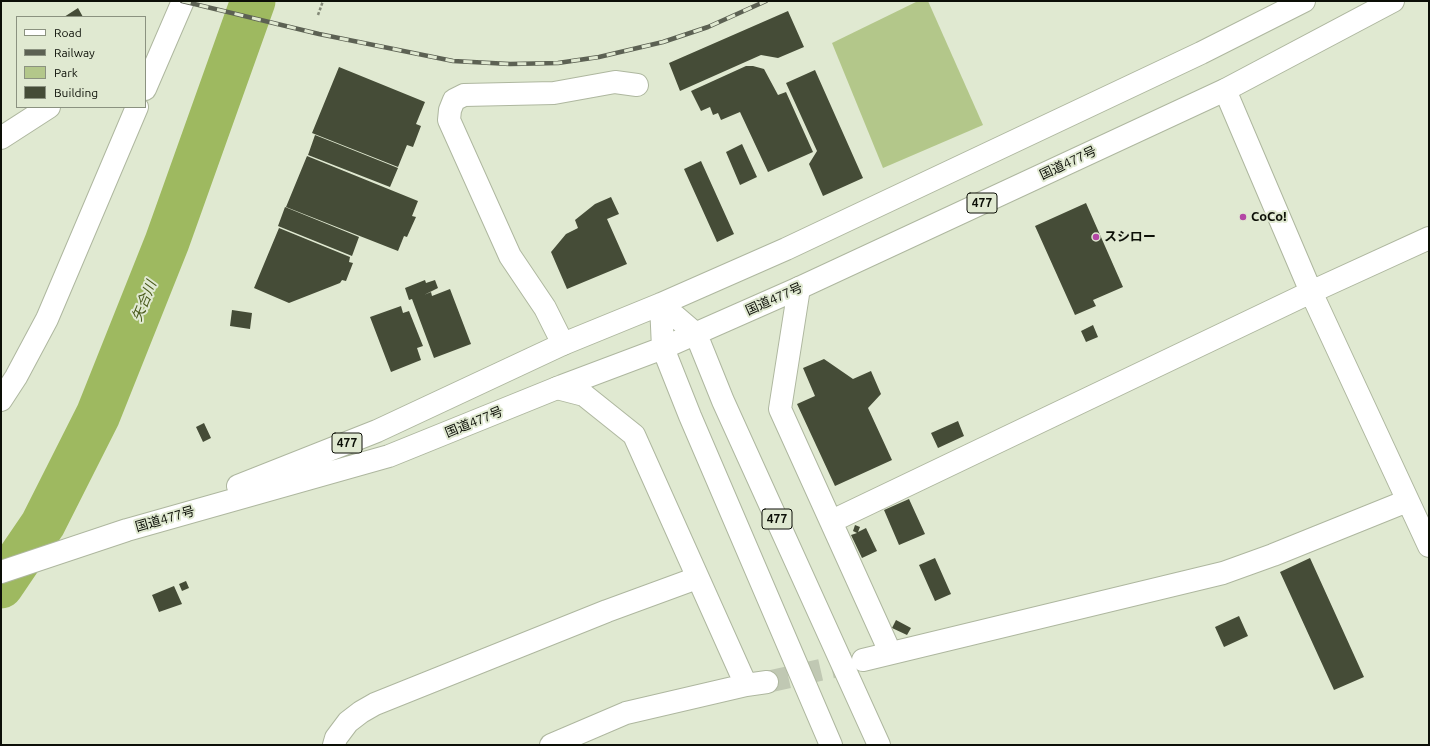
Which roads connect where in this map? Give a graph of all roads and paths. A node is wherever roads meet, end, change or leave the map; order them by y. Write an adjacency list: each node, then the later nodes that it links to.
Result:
1 (183, 1): 6 (main road)
2 (323, 1): 5 (path)
3 (1304, 1): 16 (main road, 国道477号 / 477)
4 (1393, 1): 9 (main road, 国道477号 / 477)
5 (318, 15)
6 (150, 64): 7 (main road)
7 (146, 84)
8 (637, 85): 18 (main road)
9 (1225, 90): 14 (main road, 国道477号 / 477); 15 (main road)
10 (47, 108): 12 (main road)
11 (137, 108): 21 (main road)
12 (1, 138)
13 (1429, 238): 15 (main road)
14 (799, 288): 17 (main road, 国道477号 / 477); 23 (main road)
15 (1310, 292): 22 (main road); 23 (main road)
16 (661, 304): 17 (main road, 477); 18 (main road, 国道477号 / 477); 19 (main road)
17 (696, 334): 19 (main road, 国道477号 / 477); 35 (main road, 477)
18 (563, 344): 24 (main road, 国道477号 / 477)
19 (663, 348): 20 (main road, 国道477号 / 477); 34 (main road)
20 (557, 388): 24 (main road, 国道477号 / 477); 27 (main road)
21 (1, 400)
22 (1407, 500): 25 (main road); 28 (main road)
23 (832, 521): 28 (main road)
24 (127, 530): 26 (main road, 国道477号 / 477)
25 (1429, 546)
26 (1, 572)
27 (697, 578): 31 (main road); 32 (main road)
28 (890, 652): 29 (main road)
29 (863, 660)
30 (767, 682): 31 (main road)
31 (746, 685): 33 (main road)
32 (334, 745)
33 (551, 745)
34 (830, 745)
35 (879, 745)

